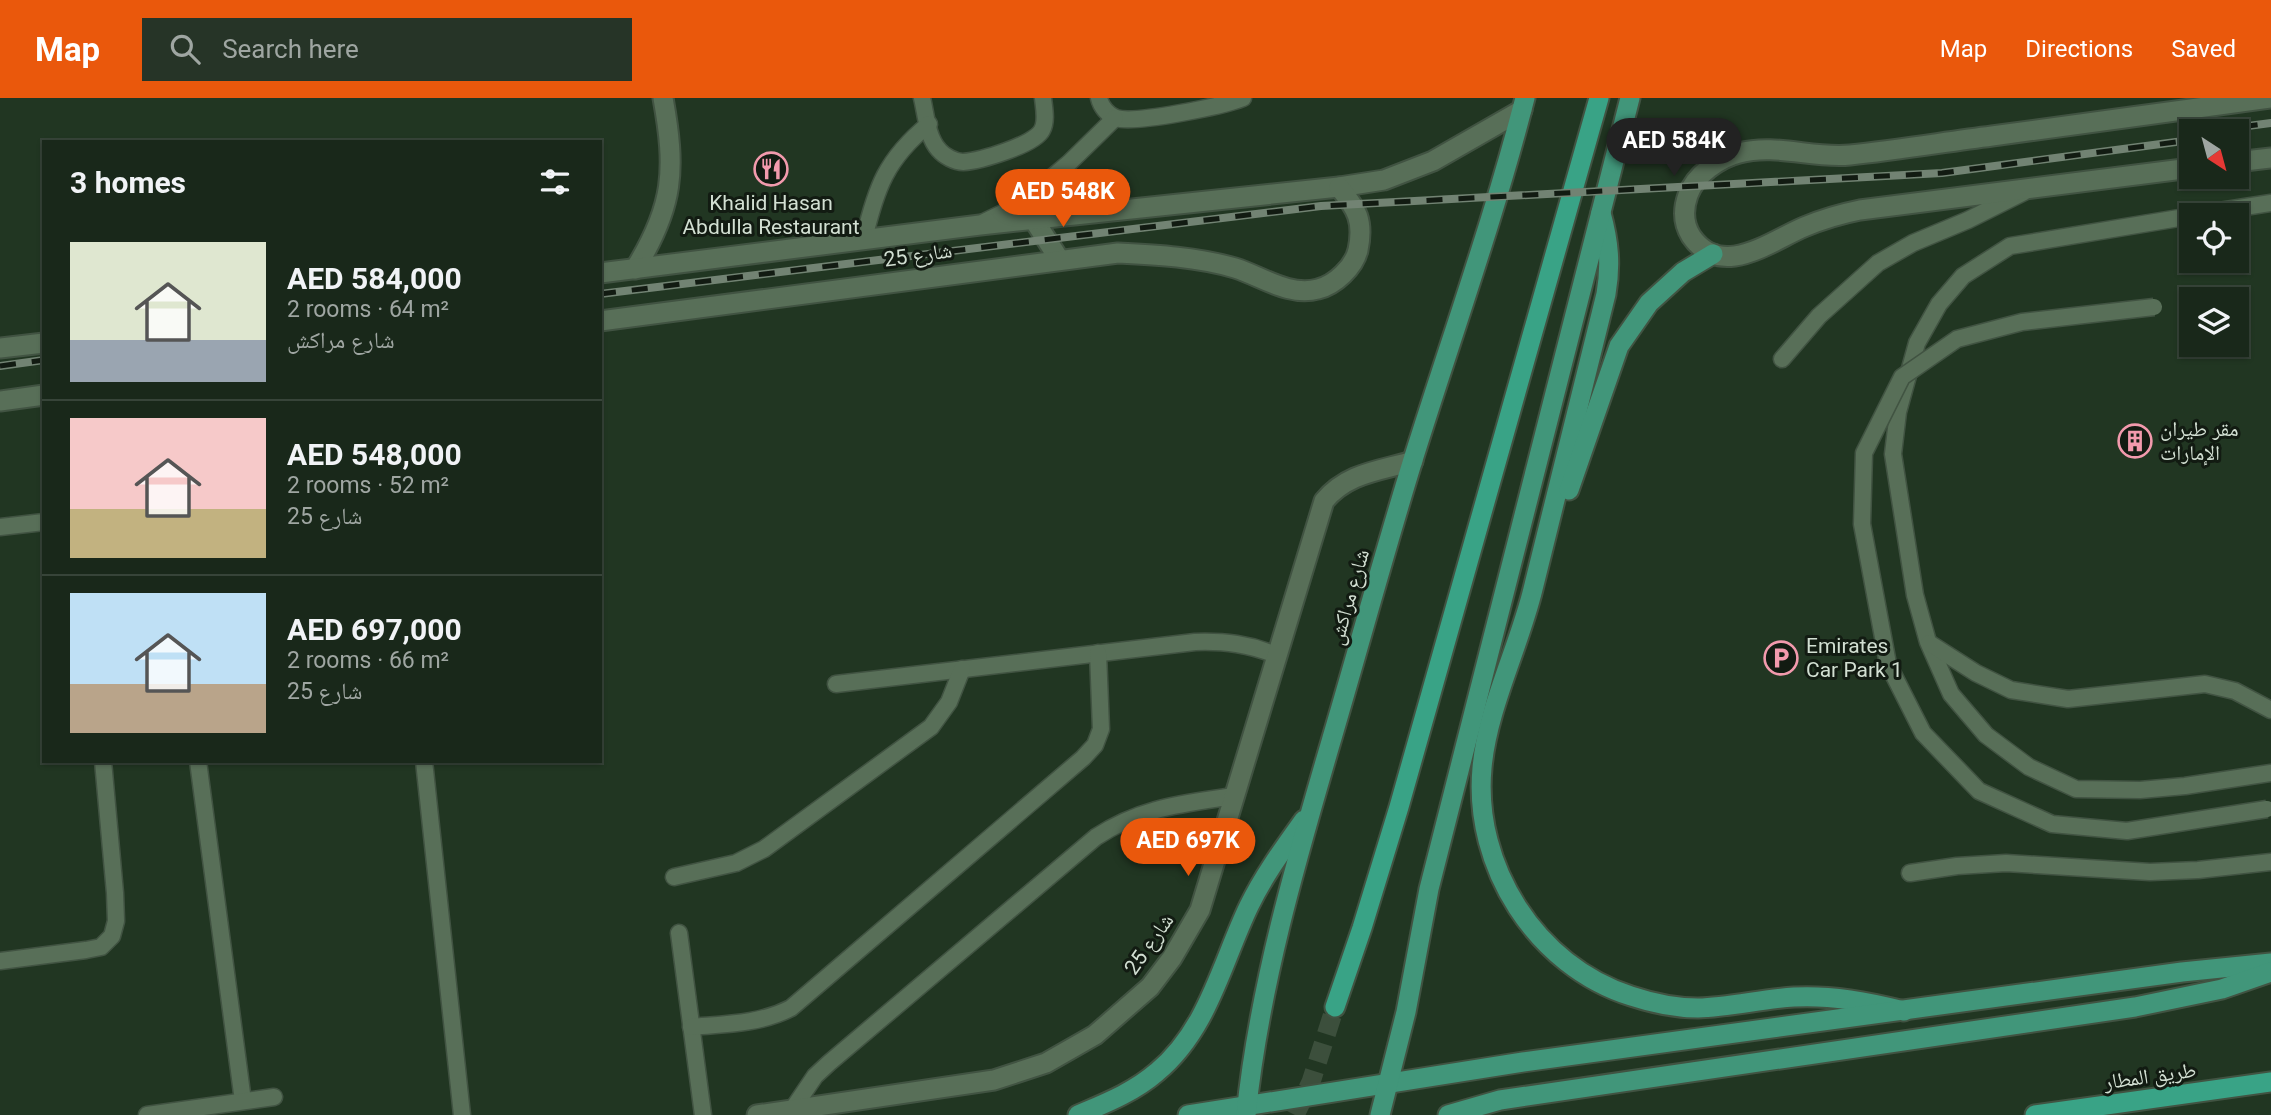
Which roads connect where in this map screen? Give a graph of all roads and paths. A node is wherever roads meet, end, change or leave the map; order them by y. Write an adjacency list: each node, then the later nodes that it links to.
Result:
1 (663, 98): 26 (street)
2 (922, 98): 11 (lane)
3 (1043, 98): 11 (lane)
4 (1099, 98): 10 (lane)
5 (1243, 98): 10 (lane)
6 (1599, 98): 59 (highway)
7 (1630, 98): 19 (main road)
8 (2271, 98): 24 (street)
9 (1523, 104): 15 (street, شارع 25); 35 (main road, شارع مراكش)
10 (1115, 118): 22 (lane)
11 (929, 124): 23 (lane)
12 (2271, 158): 13 (street)
13 (2249, 161)
14 (2179, 170): 16 (street)
15 (1339, 187): 21 (street, شارع 25); 25 (street, شارع 25)
16 (2029, 189): 24 (street); 32 (lane)
17 (2271, 203): 18 (lane)
18 (2249, 207)
19 (1601, 214): 38 (main road); 63 (main road)
20 (2179, 218): 39 (lane)
21 (1034, 220): 22 (street, شارع 25); 25 (street)
22 (980, 225): 23 (street, شارع 25)
23 (864, 239): 26 (street, شارع 25)
24 (1713, 254): 38 (main road)
25 (1059, 259): 29 (street, شارع 25)
26 (635, 269): 27 (street, شارع 25)
27 (602, 273)
28 (2154, 307): 50 (lane, bridge)
29 (602, 321)
30 (42, 343): 31 (street)
31 (0, 348)
32 (1782, 359)
33 (42, 395): 34 (street)
34 (0, 401)
35 (1413, 461): 41 (street, شارع 25); 51 (main road, شارع مراكش)
36 (42, 522): 37 (lane)
37 (0, 527)
38 (1530, 600): 60 (main road)
39 (1928, 642): 44 (lane); 48 (lane)
40 (1098, 653): 41 (lane); 42 (lane); 61 (lane)
41 (1276, 655): 49 (street, شارع 25)
42 (962, 669): 43 (lane); 54 (lane)
43 (836, 684)
44 (2271, 710)
45 (103, 763): 56 (lane)
46 (198, 763): 65 (lane)
47 (424, 763): 69 (lane)
48 (2271, 773)
49 (1234, 796): 66 (lane); 66 (street, شارع 25)
50 (2269, 808)
51 (1310, 811): 67 (main road, شارع مراكش); 72 (main road)
52 (2271, 862): 53 (lane)
53 (1910, 873)
54 (674, 877)
55 (679, 933): 61 (lane)
56 (0, 961)
57 (2271, 963): 60 (main road)
58 (2271, 972): 75 (main road)
59 (1335, 1007)
60 (1904, 1011): 63 (main road)
61 (691, 1027): 70 (lane)
62 (2271, 1082): 76 (highway, طريق المطار)
63 (1388, 1083): 67 (main road); 74 (main road)
64 (274, 1097): 65 (lane)
65 (243, 1101): 68 (lane)
66 (792, 1110): 71 (street, شارع 25)
67 (1247, 1111): 73 (main road)
68 (147, 1115)
69 (462, 1115)
70 (703, 1115)
71 (757, 1115)
72 (1078, 1115)
73 (1188, 1115)
74 (1380, 1115)
75 (1448, 1115)
76 (2035, 1115)

